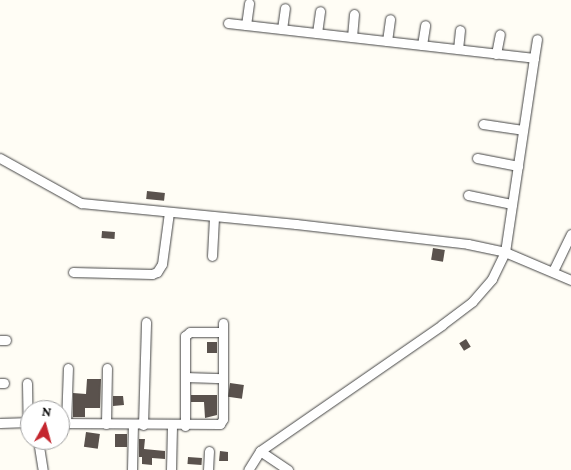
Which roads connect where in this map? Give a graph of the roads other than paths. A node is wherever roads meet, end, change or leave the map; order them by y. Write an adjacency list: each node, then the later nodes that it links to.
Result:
1 (250, 3): 8 (street)
2 (285, 8): 9 (street)
3 (320, 11): 11 (street)
4 (354, 14): 13 (street)
5 (390, 19): 15 (street)
6 (228, 23): 8 (street)
7 (425, 24): 16 (street)
8 (246, 25): 9 (street)
9 (282, 29): 11 (street)
10 (460, 30): 17 (street)
11 (317, 33): 13 (street)
12 (500, 34): 18 (street)
13 (352, 37): 15 (street)
14 (537, 39): 19 (street)
15 (387, 41): 16 (street)
16 (422, 45): 17 (street)
17 (458, 49): 18 (street)
18 (496, 54): 19 (street)
19 (534, 58): 21 (street)
20 (483, 124): 21 (street)
21 (523, 130): 24 (street)
22 (0, 158): 27 (street)
23 (477, 158): 24 (street)
24 (518, 166): 26 (street)
25 (468, 195): 26 (street)
26 (512, 204): 30 (street)
27 (169, 212): 28 (street); 32 (street)
28 (214, 217): 30 (street); 31 (street)
29 (571, 234): 33 (street)
30 (505, 252): 33 (street); 53 (street)
31 (212, 256)
32 (73, 272)
33 (553, 272): 34 (street)
34 (571, 280)
35 (146, 322): 48 (street)
36 (68, 368): 42 (street)
37 (107, 368): 46 (street)
38 (185, 377): 39 (street); 39 (street); 50 (street)
39 (223, 378): 50 (street)
40 (27, 383): 41 (street)
41 (28, 400)
42 (65, 400)
43 (0, 422): 44 (street)
44 (20, 422)
45 (70, 423): 46 (street)
46 (106, 424): 47 (street)
47 (133, 424): 48 (street); 55 (street)
48 (143, 424): 49 (street)
49 (172, 425): 50 (street); 56 (street)
50 (185, 426)
51 (39, 450): 54 (street)
52 (209, 451): 57 (street)
53 (260, 451): 58 (street); 59 (street)
54 (42, 469)
55 (132, 470)
56 (171, 470)
57 (208, 470)
58 (248, 470)
59 (288, 470)

